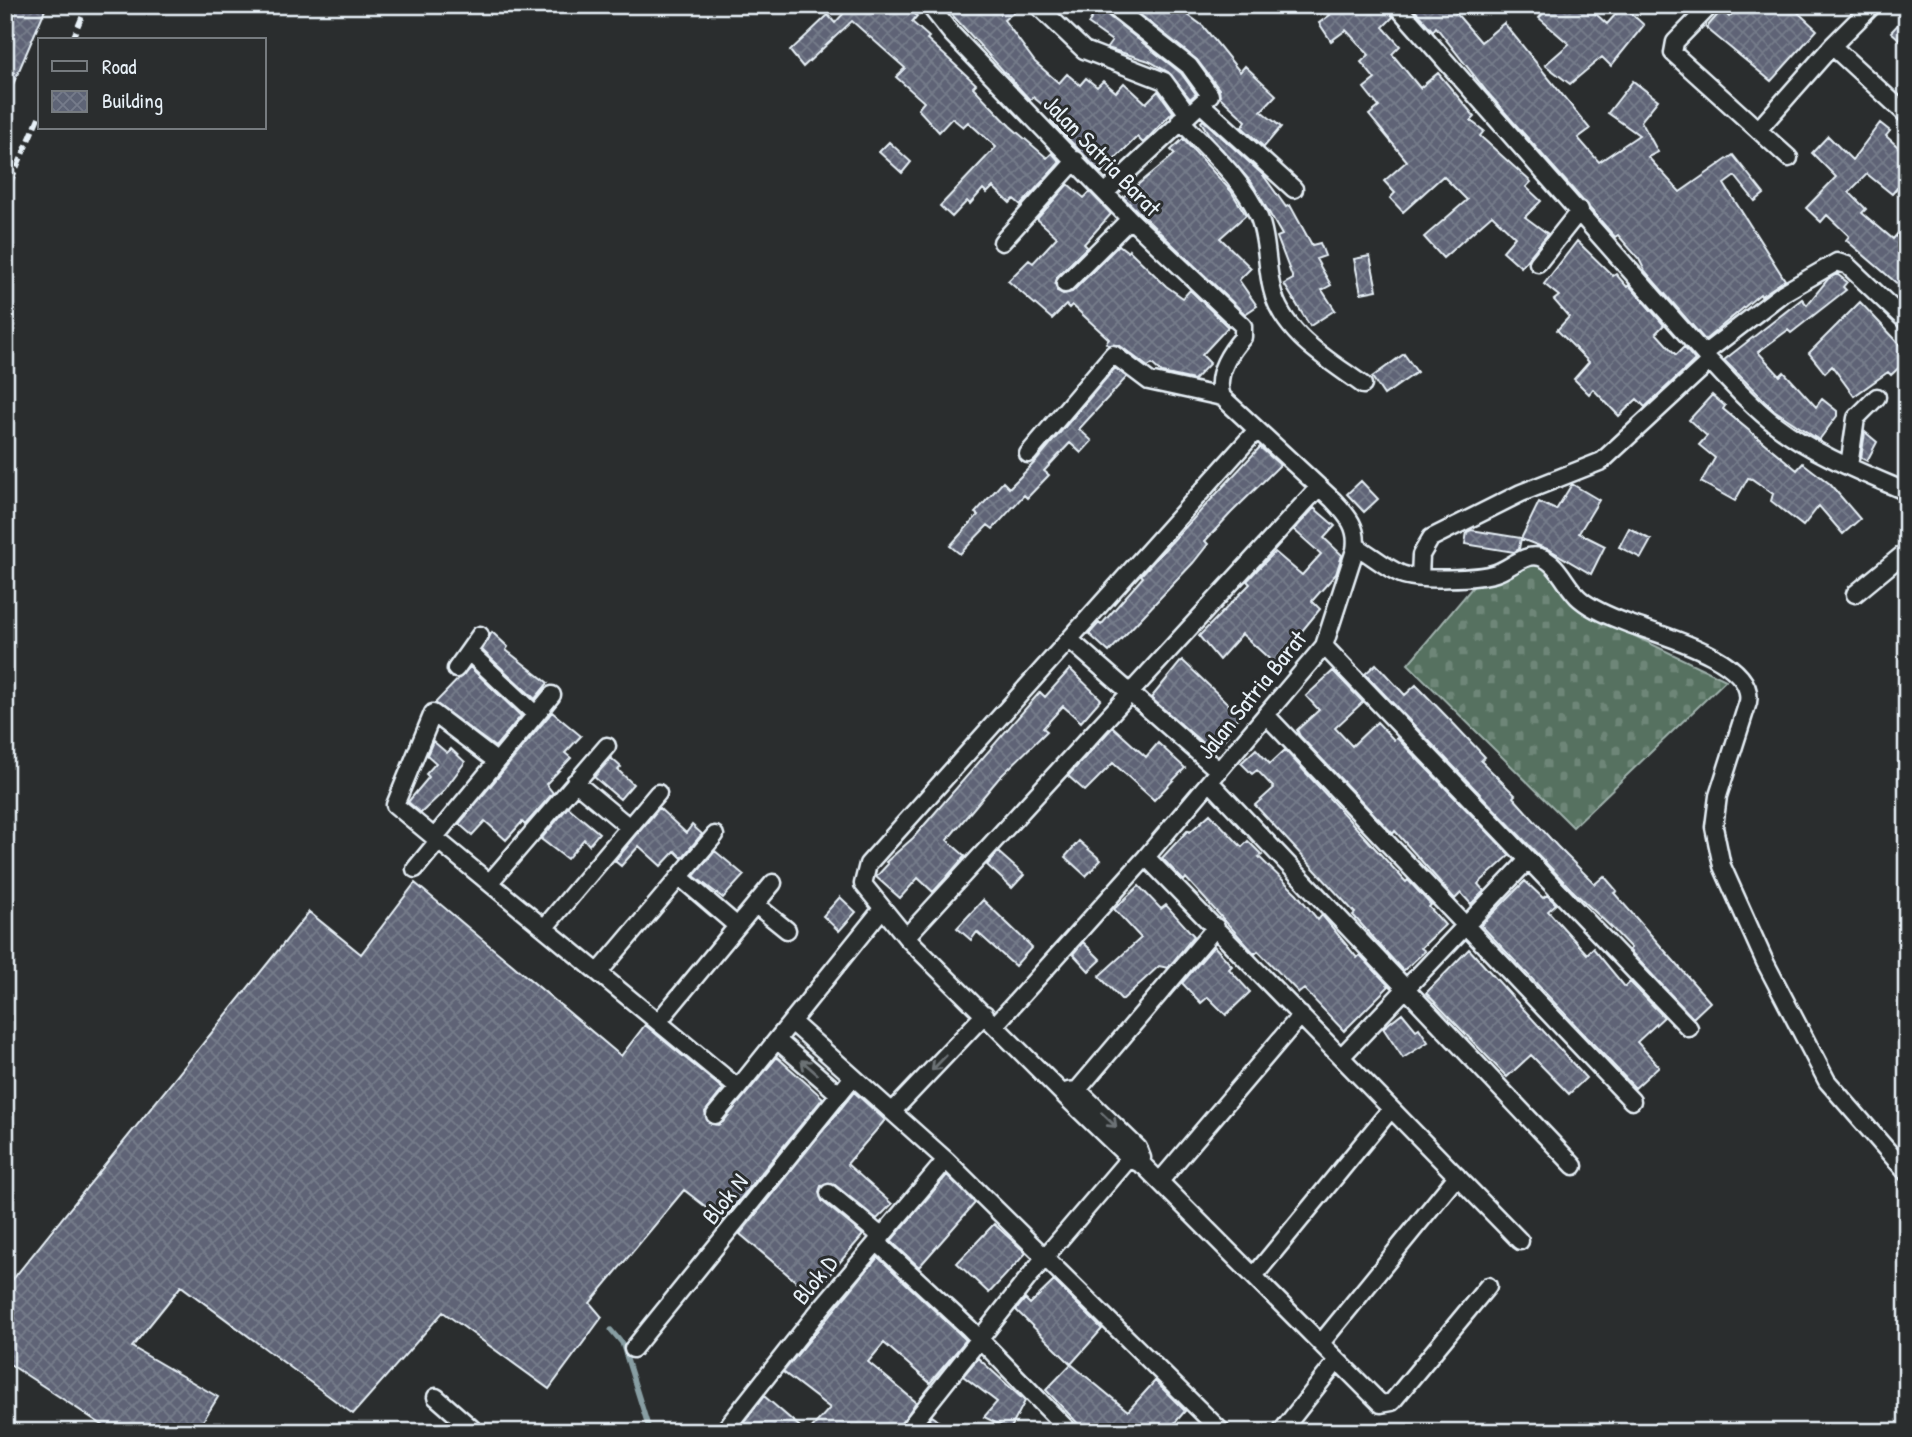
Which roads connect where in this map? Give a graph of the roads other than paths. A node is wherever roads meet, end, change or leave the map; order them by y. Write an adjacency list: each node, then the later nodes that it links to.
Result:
1 (929, 5): 12 (street, Jalan Satria Barat)
2 (1037, 5): 8 (street)
3 (1111, 5): 8 (street)
4 (1396, 5): 15 (street)
5 (1711, 5): 10 (street)
6 (1873, 5): 7 (street)
7 (1832, 46): 9 (street); 10 (street)
8 (1190, 113): 13 (street); 14 (street); 22 (street)
9 (1907, 115)
10 (1758, 130): 11 (street)
11 (1789, 158)
12 (1076, 160): 14 (street, Jalan Satria Barat); 17 (street)
13 (1294, 189)
14 (1105, 192): 16 (street, Jalan Satria Barat)
15 (1580, 210): 18 (street); 21 (street)
16 (1130, 219): 19 (street); 23 (street, Jalan Satria Barat)
17 (1002, 242)
18 (1538, 263)
19 (1065, 284)
20 (1907, 322): 21 (street)
21 (1707, 357): 27 (street); 32 (street)
22 (1363, 385)
23 (1223, 397): 25 (street); 26 (street)
24 (1877, 397): 27 (street)
25 (1256, 431): 28 (street); 35 (street)
26 (1028, 454)
27 (1849, 466): 29 (street)
28 (1319, 487): 30 (street); 39 (street)
29 (1907, 492)
30 (1356, 546): 32 (street); 36 (street, Jalan Satria Barat)
31 (1907, 551): 33 (street)
32 (1420, 577): 85 (street)
33 (1854, 594)
34 (480, 635): 37 (street)
35 (1070, 640): 39 (street); 58 (street)
36 (1324, 646): 42 (street, Jalan Satria Barat); 52 (street)
37 (469, 652): 38 (street); 41 (street)
38 (456, 669)
39 (1134, 693): 45 (street); 64 (street)
40 (552, 695): 41 (street)
41 (535, 714): 44 (street)
42 (1267, 716): 45 (street, Jalan Satria Barat); 59 (street)
43 (607, 746): 46 (street)
44 (496, 761): 50 (street); 50 (street)
45 (1215, 777): 51 (street, Jalan Satria Barat); 66 (street)
46 (575, 782): 48 (street); 55 (street)
47 (658, 793): 48 (street)
48 (629, 827): 61 (street)
49 (715, 835): 54 (street)
50 (436, 840): 53 (street); 55 (street)
51 (1146, 857): 62 (street); 68 (street, Jalan Satria Barat)
52 (1528, 860): 59 (street); 71 (street)
53 (415, 869)
54 (681, 878): 60 (street); 65 (street)
55 (490, 882): 61 (street)
56 (773, 883): 57 (street)
57 (756, 905): 60 (street); 63 (street)
58 (882, 909): 64 (street); 70 (street)
59 (1468, 925): 66 (street); 78 (street)
60 (737, 926): 69 (street)
61 (545, 927): 65 (street)
62 (1216, 927): 67 (street); 77 (street)
63 (787, 930)
64 (906, 937): 68 (street)
65 (599, 972): 69 (street)
66 (1406, 990): 73 (street); 84 (street)
67 (1301, 1014): 73 (street); 87 (street)
68 (990, 1019): 77 (street); 80 (street, Jalan Satria Barat, one-way to 80)
69 (659, 1023): 75 (street)
70 (793, 1023): 72 (street); 74 (street)
71 (1689, 1028)
72 (778, 1041): 75 (street); 76 (street, one-way to 72)
73 (1341, 1057): 79 (street)
74 (853, 1077): 76 (street, Blok N); 80 (street)
75 (738, 1088): 81 (street)
76 (839, 1094): 96 (street, Blok N)
77 (1070, 1094): 82 (street)
78 (1632, 1101)
79 (1391, 1109): 86 (street); 92 (street)
80 (893, 1111): 83 (street)
81 (715, 1115)
82 (1133, 1153): 87 (street); 91 (street)
83 (946, 1160): 89 (street, Blok D); 91 (street)
84 (1574, 1166)
85 (1907, 1173)
86 (1457, 1176): 90 (street); 95 (street)
87 (1160, 1181): 92 (street)
88 (829, 1193): 89 (street)
89 (879, 1239): 94 (street); 100 (street, Blok D)
90 (1520, 1241)
91 (1044, 1258): 94 (street); 103 (street)
92 (1254, 1276): 95 (street)
93 (1488, 1286): 97 (street)
94 (979, 1340): 101 (street); 102 (street)
95 (1321, 1343): 97 (street)
96 (633, 1349)
97 (1337, 1361): 104 (street)
98 (436, 1397): 99 (street)
99 (476, 1432)
100 (723, 1432)
101 (906, 1432)
102 (1070, 1432)
103 (1222, 1432)
104 (1281, 1432)

